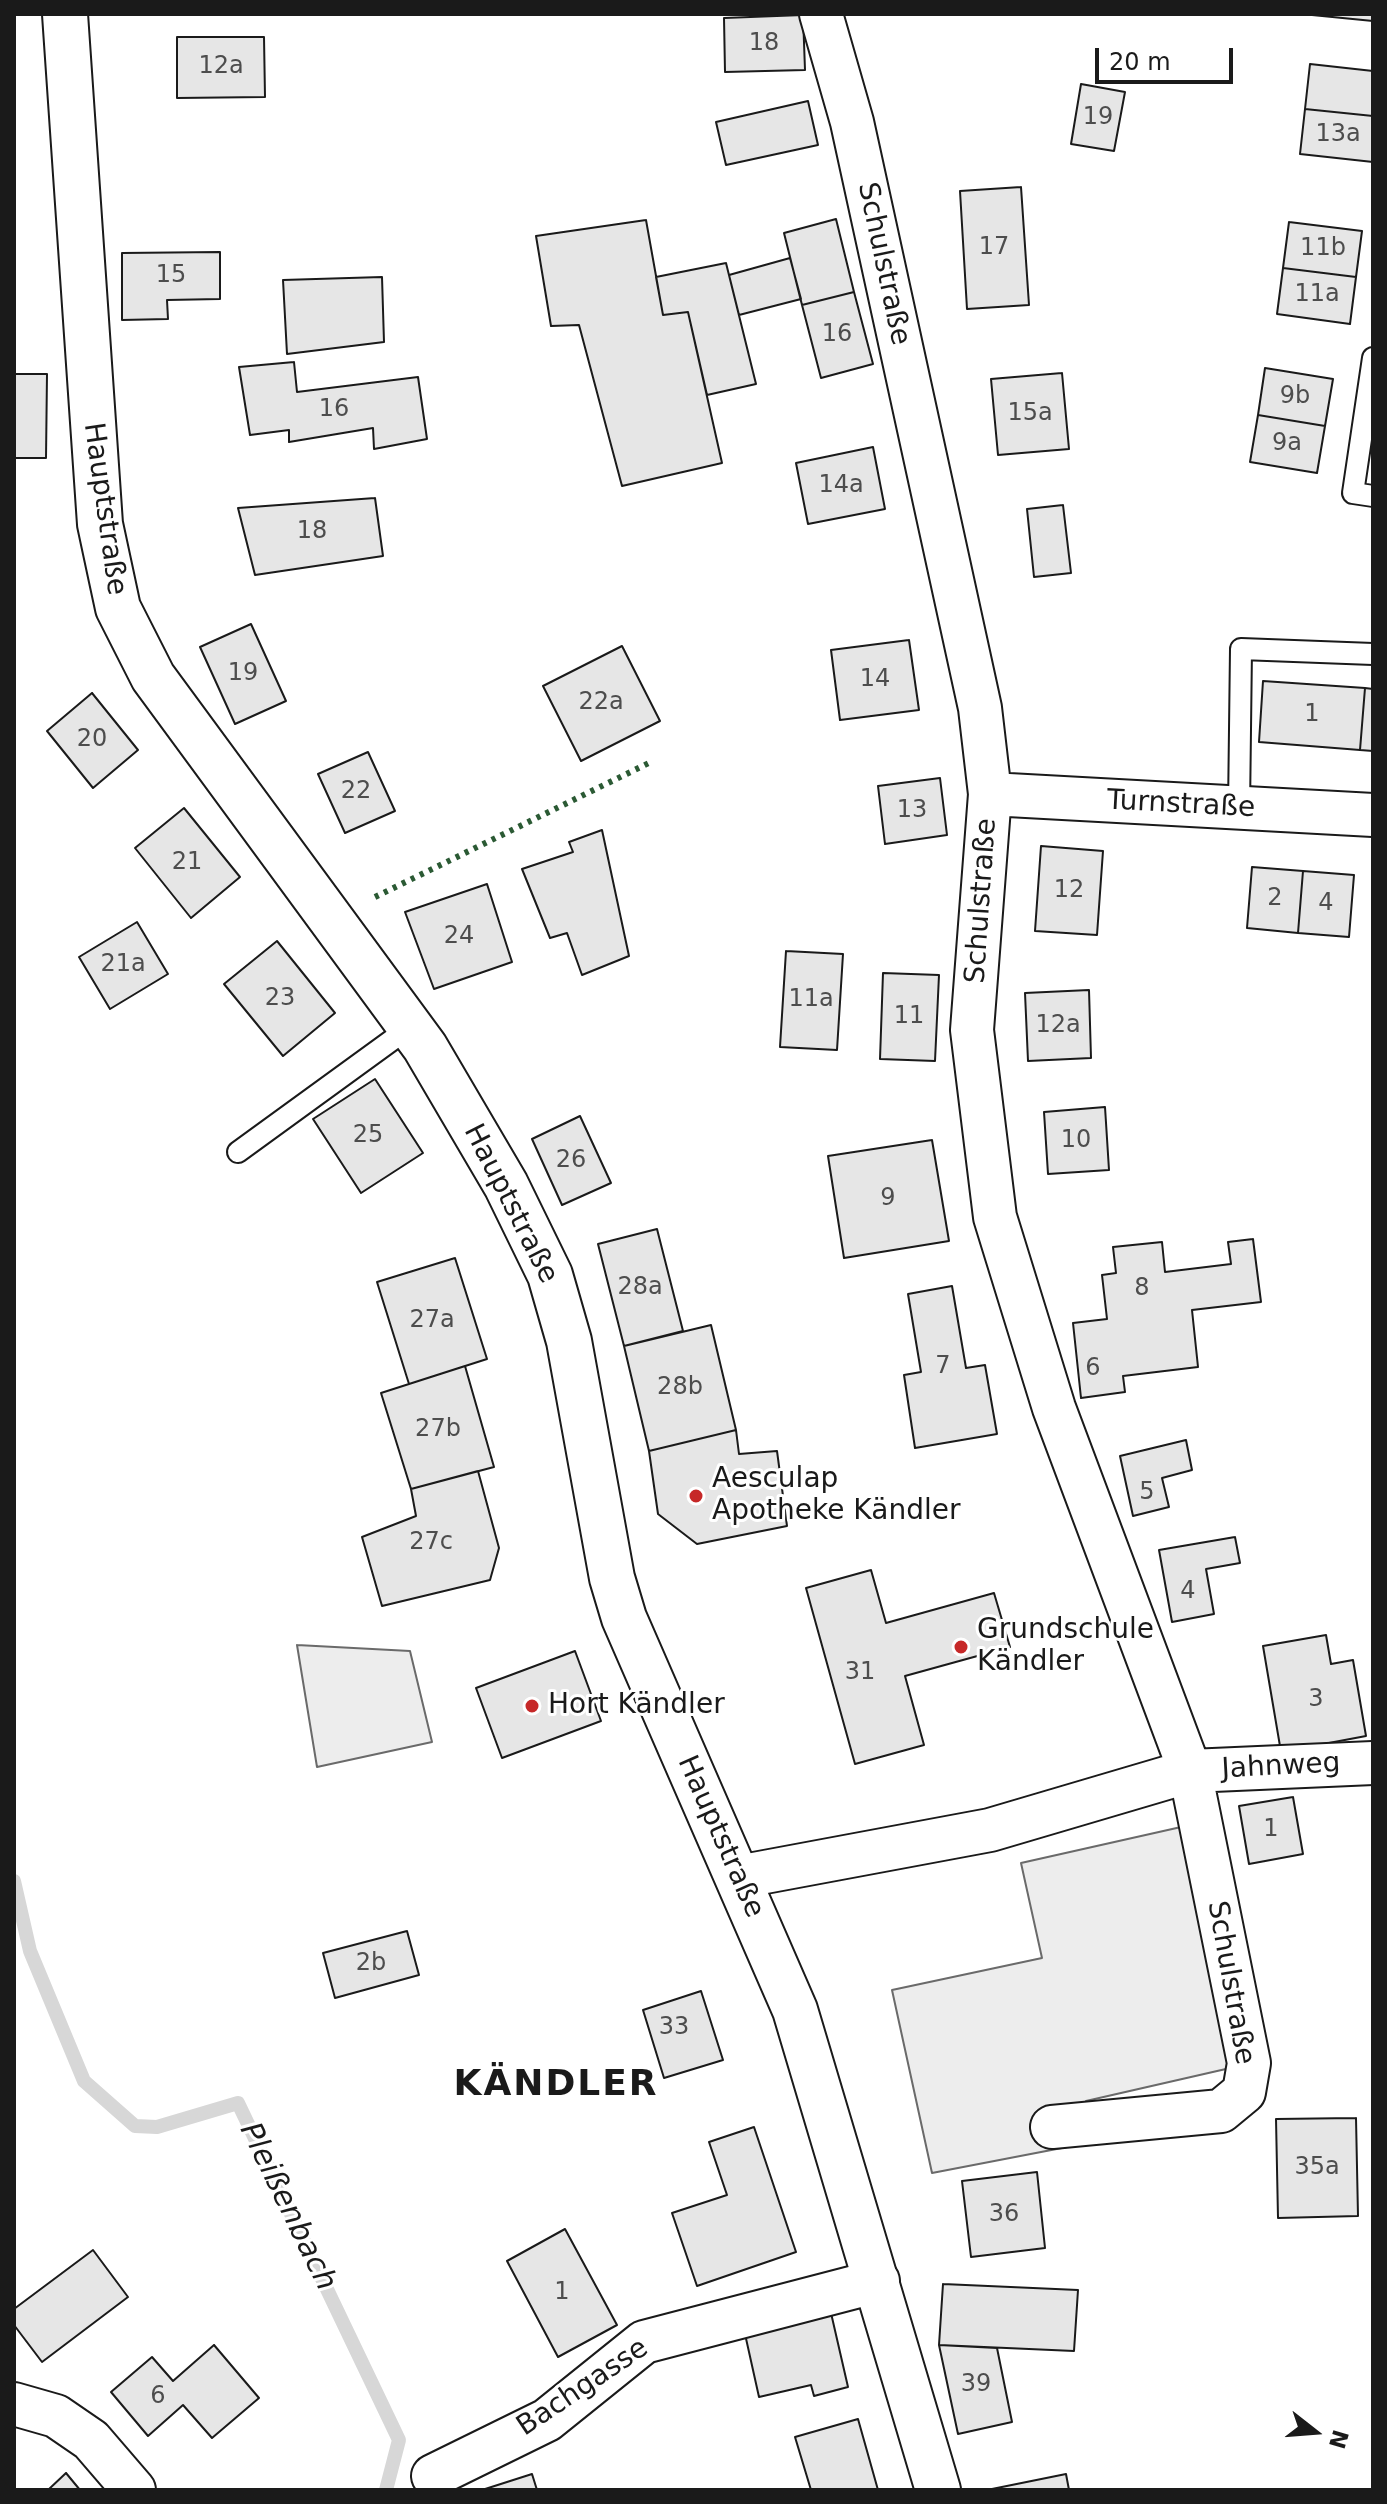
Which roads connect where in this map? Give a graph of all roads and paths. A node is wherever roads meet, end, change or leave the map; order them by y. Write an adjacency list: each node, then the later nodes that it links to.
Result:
1 (65, 14): 9 (street, Hauptstraße)
2 (821, 14): 6 (street, Schulstraße)
3 (1373, 358): 4 (lane)
4 (1373, 496)
5 (1373, 654): 7 (lane)
6 (990, 794): 7 (street, Turnstraße); 12 (street, Schulstraße)
7 (1239, 809): 8 (street, Turnstraße)
8 (1373, 815)
9 (410, 1027): 10 (lane); 13 (street, Hauptstraße)
10 (238, 1152)
11 (1373, 1763): 12 (street, Jahnweg)
12 (1190, 1771): 13 (street); 14 (street, Schulstraße)
13 (738, 1877): 15 (street, Hauptstraße)
14 (1052, 2127)
15 (878, 2281): 17 (street, Bachgasse); 19 (street, Hauptstraße)
16 (14, 2404): 18 (street)
17 (433, 2476)
18 (134, 2490)
19 (938, 2490)

